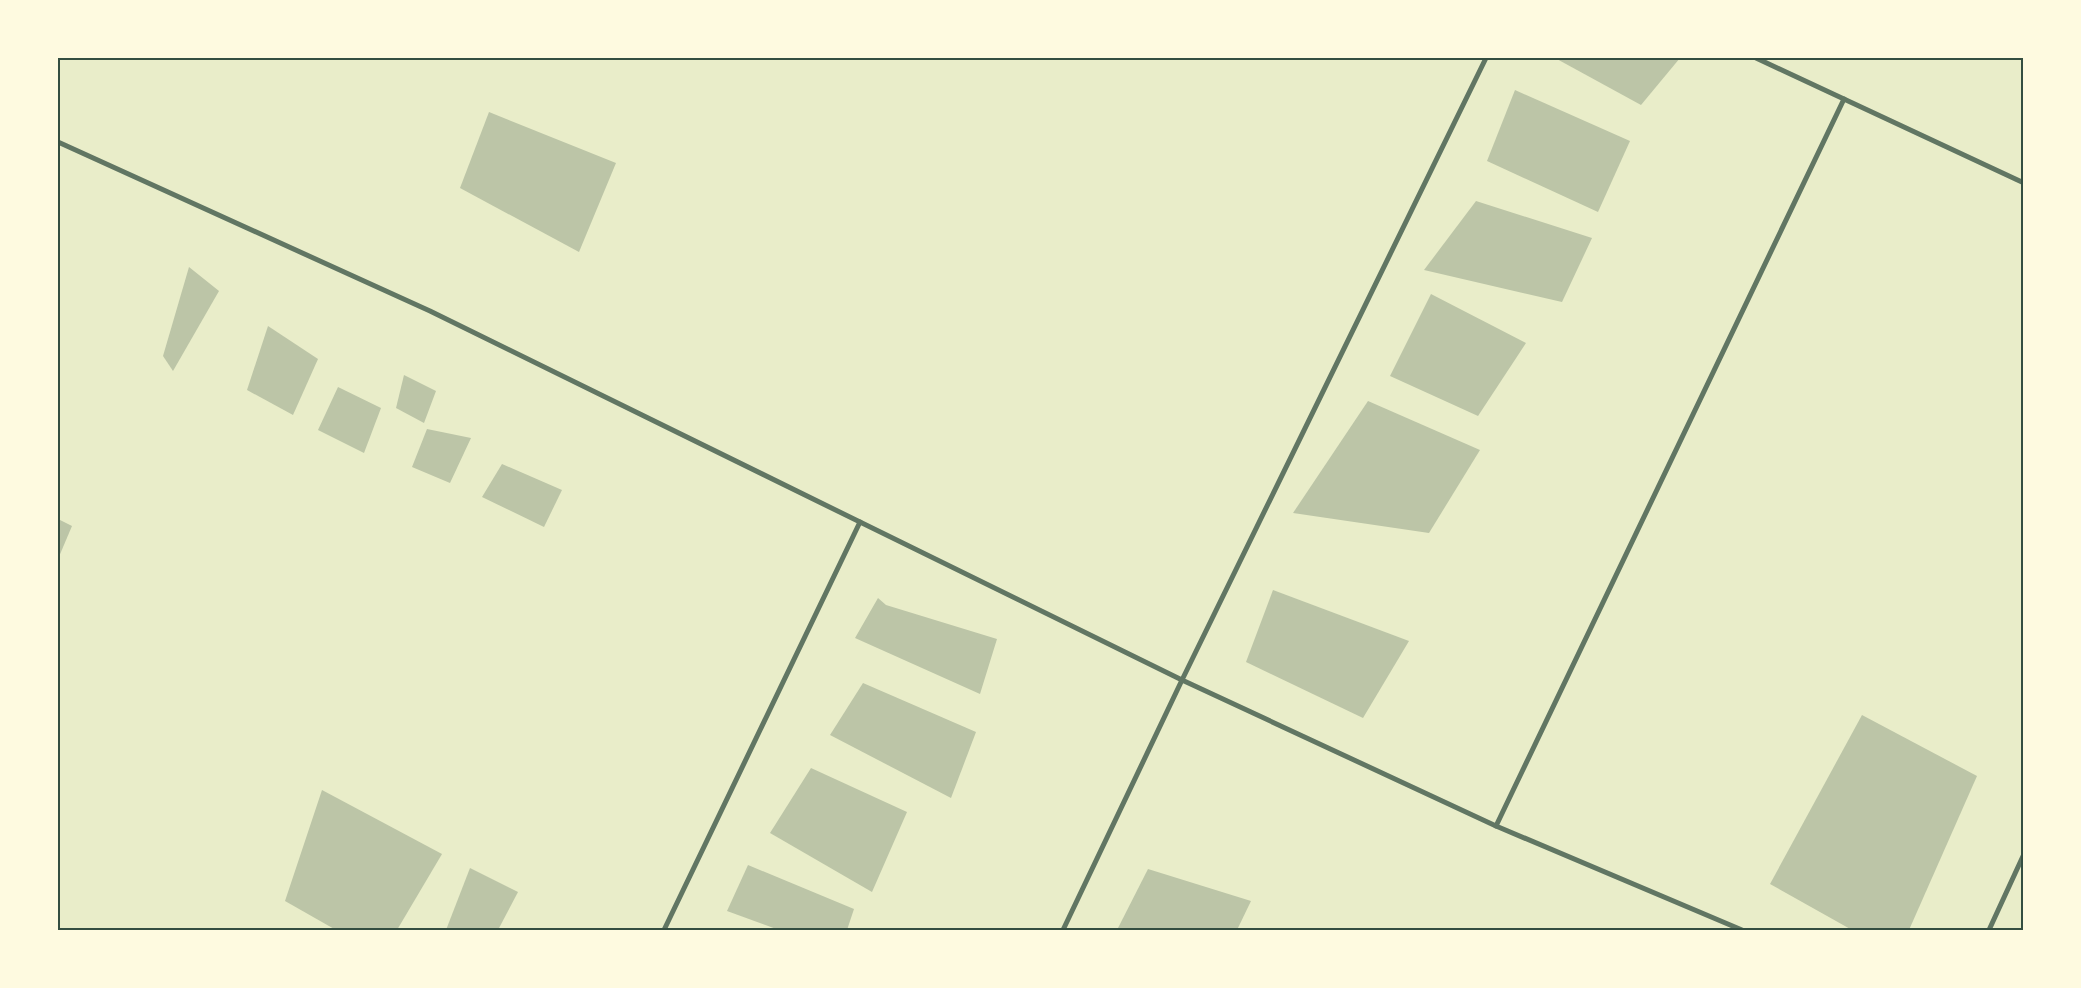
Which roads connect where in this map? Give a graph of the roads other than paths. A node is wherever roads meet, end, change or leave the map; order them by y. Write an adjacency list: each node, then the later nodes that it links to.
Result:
1 (1486, 58): 7 (street)
2 (1756, 58): 3 (street)
3 (1844, 100): 5 (street); 8 (street)
4 (58, 142): 6 (street)
5 (2024, 183)
6 (860, 522): 7 (street); 10 (street)
7 (1182, 680): 8 (street); 11 (street)
8 (1496, 826): 12 (street)
9 (2024, 854): 13 (street)
10 (664, 930)
11 (1063, 930)
12 (1742, 930)
13 (1989, 930)

